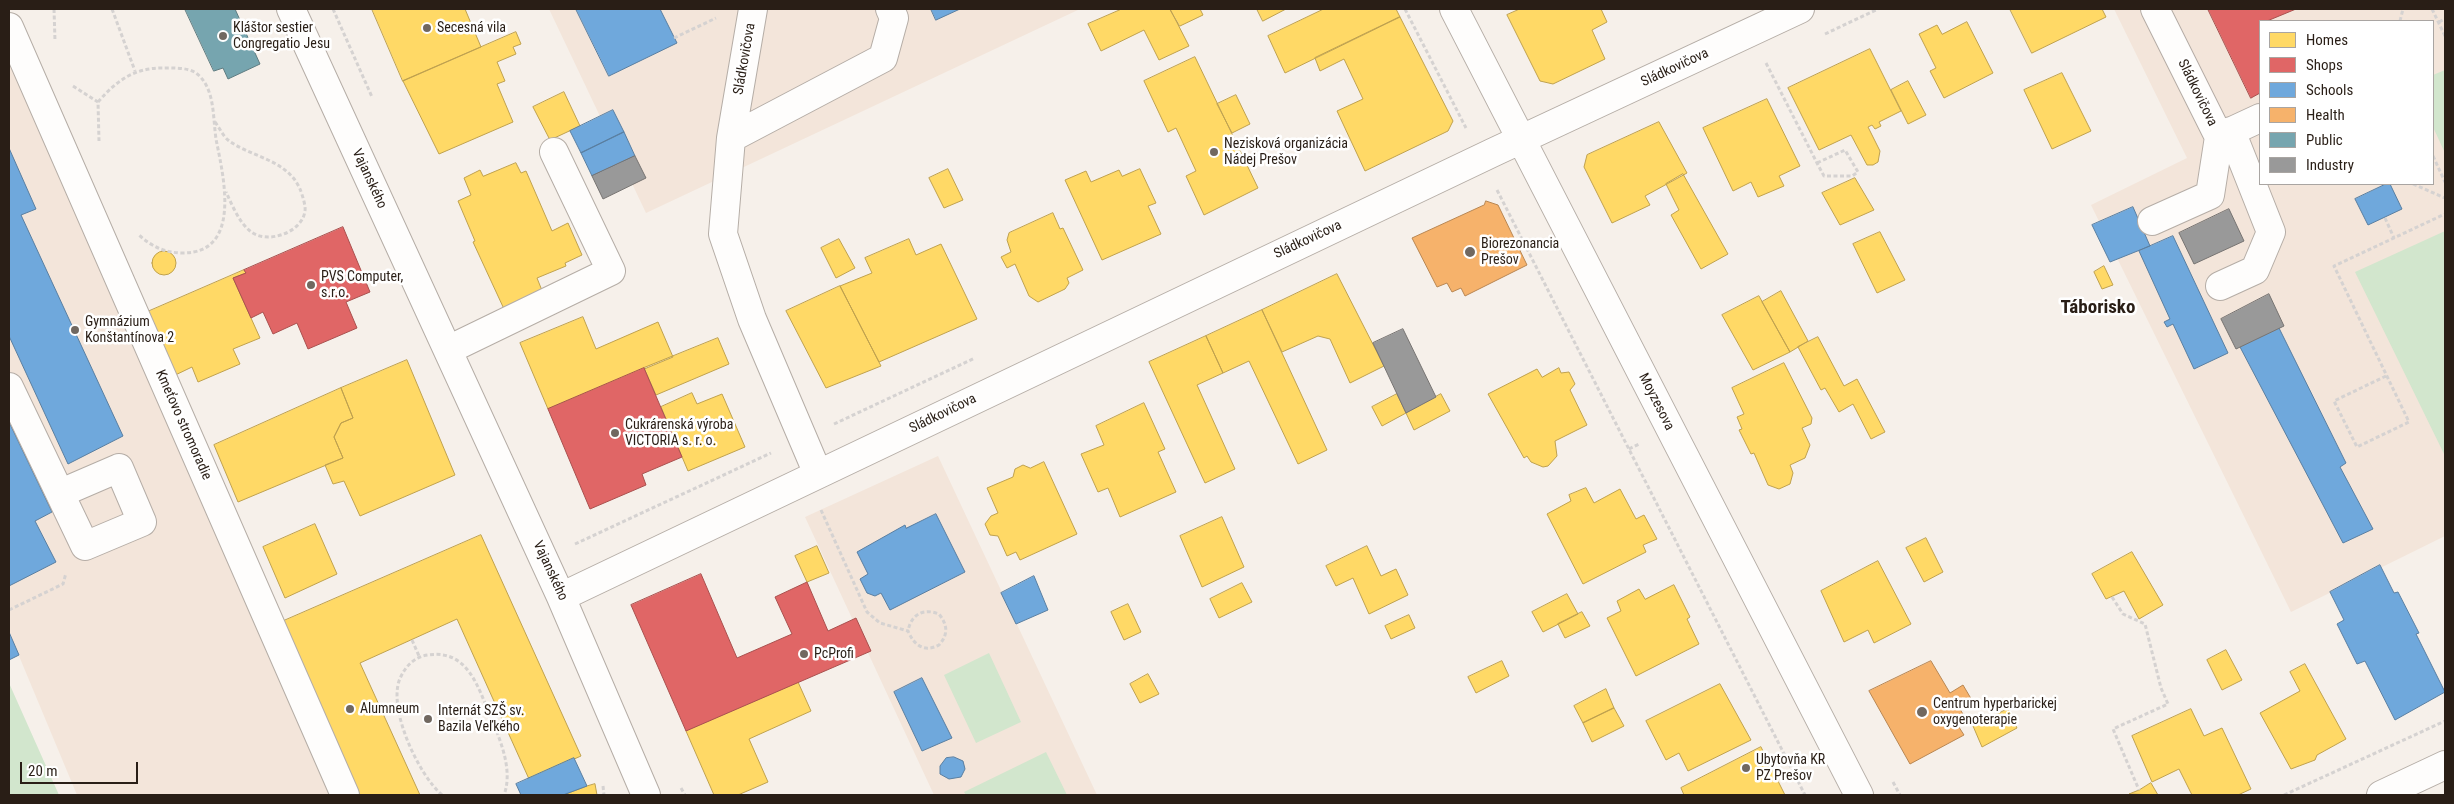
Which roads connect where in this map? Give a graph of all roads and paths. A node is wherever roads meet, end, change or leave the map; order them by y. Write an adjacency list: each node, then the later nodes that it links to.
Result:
1 (54, 9): 17 (path)
2 (112, 9): 19 (path)
3 (291, 9): 42 (street, Vajanského)
4 (753, 9): 25 (street, Sládkovičova)
5 (890, 9): 25 (street)
6 (1405, 9): 29 (path)
7 (1454, 9): 26 (street, Moyzesova)
8 (1800, 9): 26 (street, Sládkovičova)
9 (2155, 9): 24 (street, Sládkovičova)
10 (2432, 9): 13 (path)
11 (718, 17): 16 (path)
12 (2445, 19): 13 (path)
13 (2439, 22): 15 (path)
14 (9, 27): 58 (street, Kmeťovo stromoradie)
15 (2445, 36)
16 (674, 38)
17 (58, 50)
18 (1766, 63): 31 (path)
19 (135, 71): 21 (path); 23 (path)
20 (67, 83): 21 (path)
21 (98, 102): 27 (path)
22 (2259, 118): 24 (street, Sládkovičova)
23 (215, 121): 34 (path); 34 (path)
24 (2225, 134): 38 (street); 41 (street)
25 (731, 138): 45 (street, Sládkovičova)
26 (1521, 140): 29 (street, Sládkovičova); 63 (street, Moyzesova)
27 (99, 146)
28 (554, 152): 42 (street)
29 (1480, 158): 45 (street, Sládkovičova); 62 (path)
30 (2434, 158): 32 (path)
31 (1817, 163): 31 (path)
32 (2445, 182)
33 (2415, 185): 35 (path)
34 (225, 192): 39 (path)
35 (2445, 198)
36 (2445, 214): 40 (path)
37 (2385, 218): 40 (path)
38 (2152, 222)
39 (137, 232)
40 (2394, 238): 43 (path)
41 (2220, 286)
42 (448, 350): 49 (street, Vajanského)
43 (2386, 376): 43 (path)
44 (9, 387): 46 (street)
45 (818, 474): 49 (street, Sládkovičova)
46 (61, 493): 48 (street); 48 (street)
47 (820, 510): 52 (path)
48 (84, 546): 51 (path)
49 (562, 597): 61 (street, Vajanského)
50 (2112, 597): 57 (path)
51 (9, 610)
52 (908, 631): 52 (path)
53 (412, 640): 54 (path)
54 (418, 656): 59 (path); 60 (path)
55 (2445, 721): 64 (path)
56 (2445, 765): 65 (street)
57 (2139, 790)
58 (345, 795)
59 (442, 795)
60 (504, 795)
61 (646, 795)
62 (1805, 795)
63 (1859, 795)
64 (2284, 795)
65 (2381, 795)

